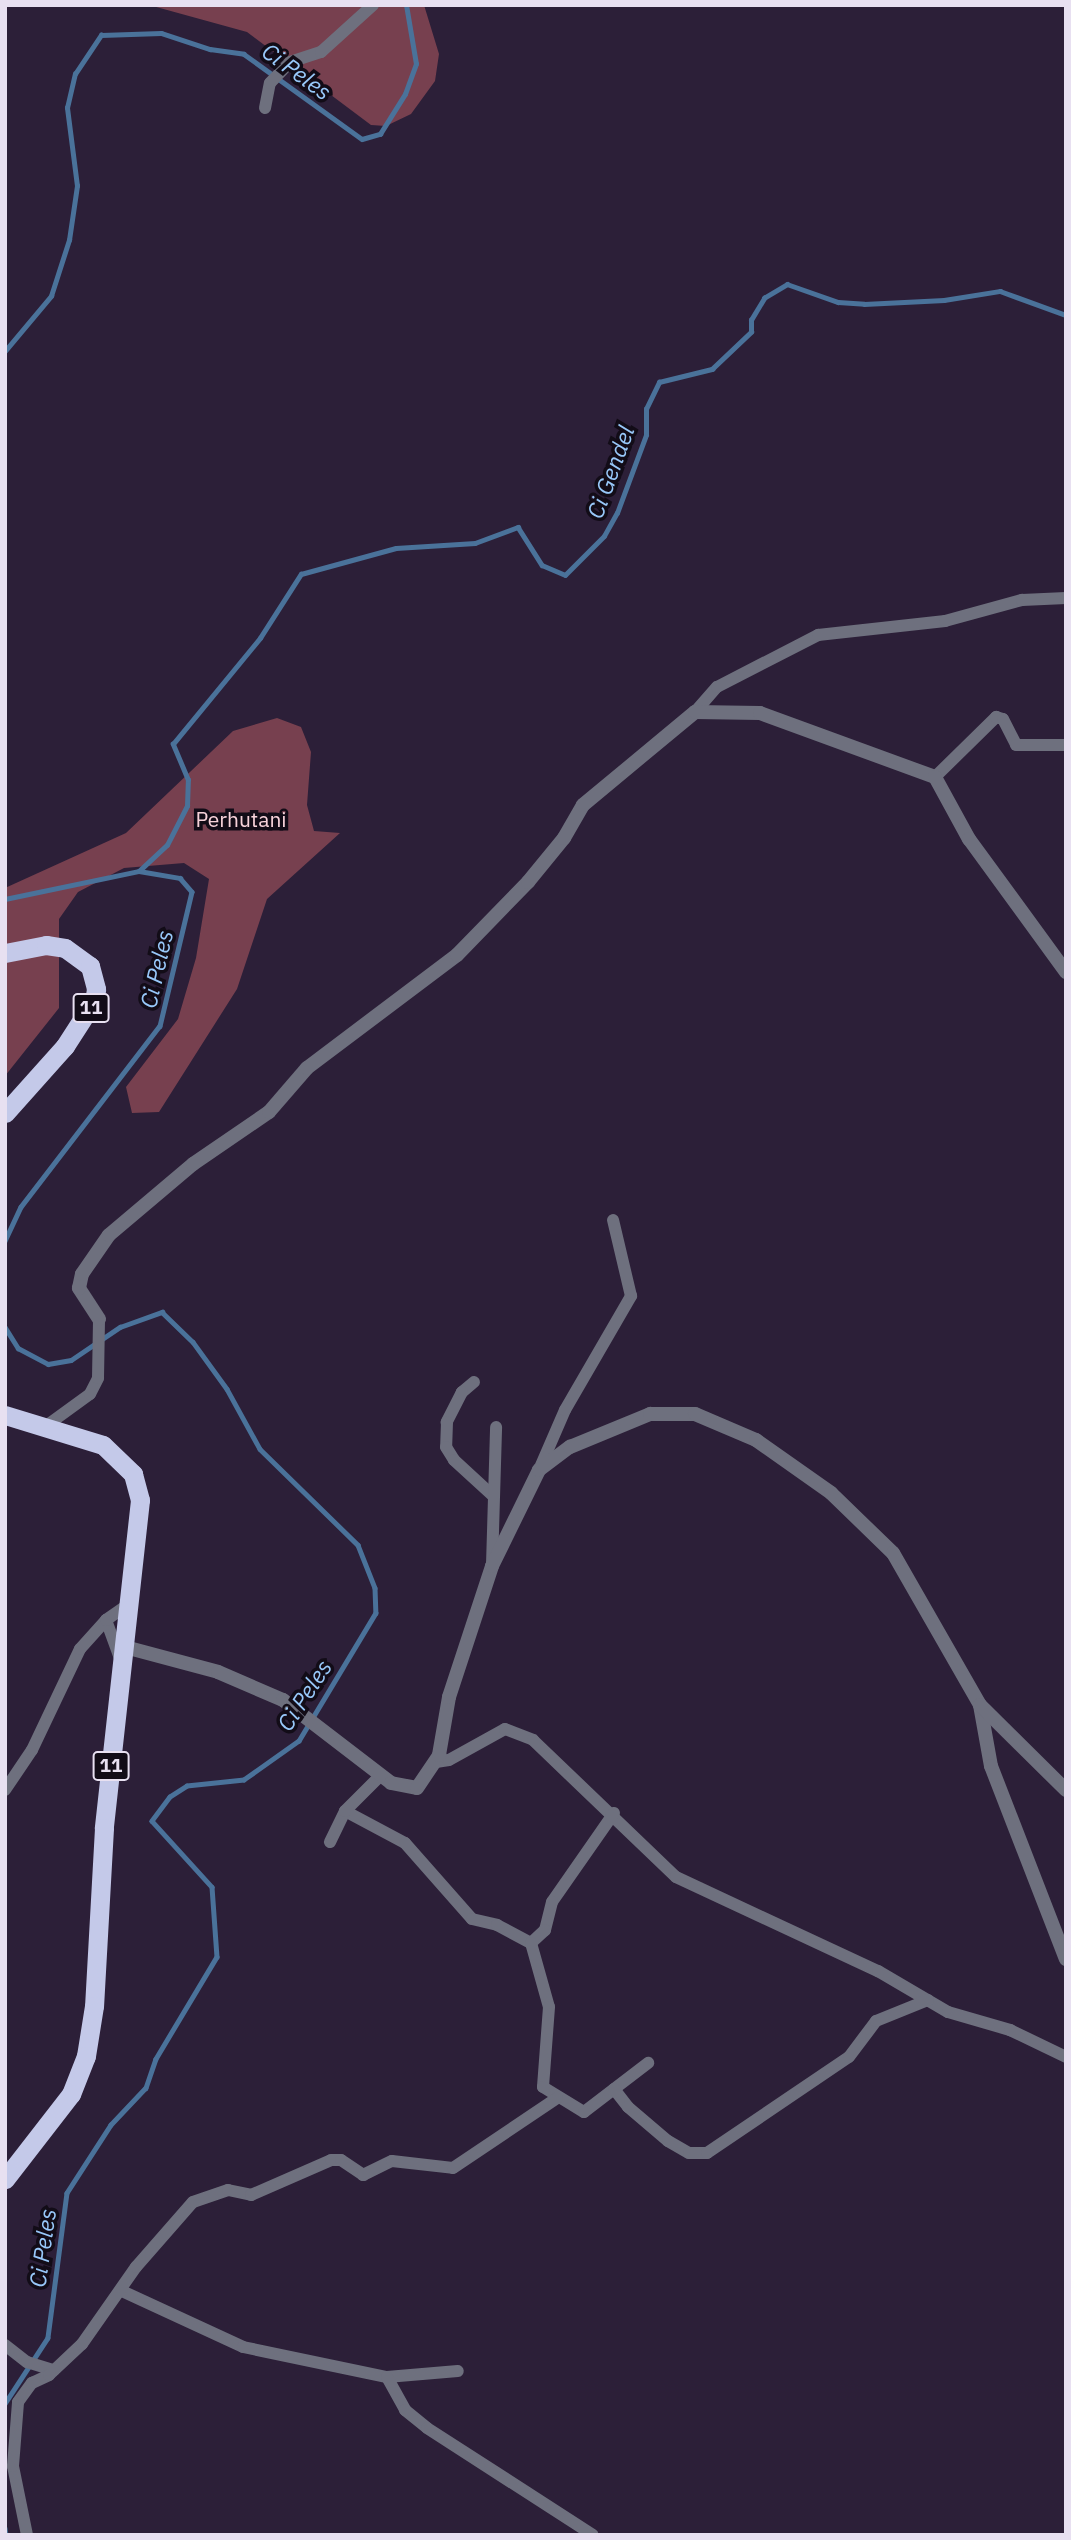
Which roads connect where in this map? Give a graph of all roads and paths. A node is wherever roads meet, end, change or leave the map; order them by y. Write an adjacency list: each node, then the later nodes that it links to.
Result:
1 (373, 5): 2 (street)
2 (265, 108)
3 (1066, 598): 4 (street)
4 (695, 712): 6 (street); 11 (street)
5 (1066, 745): 6 (street)
6 (935, 776): 8 (street)
7 (5, 953): 9 (highway, 11)
8 (1066, 972)
9 (5, 1113)
10 (613, 1220): 16 (street)
11 (99, 1319): 14 (street)
12 (474, 1382): 17 (street)
13 (5, 1415): 14 (highway, 11)
14 (46, 1426): 19 (highway, 11)
15 (496, 1427): 17 (street)
16 (539, 1470): 18 (street); 22 (street)
17 (492, 1495): 18 (street)
18 (492, 1566): 23 (street)
19 (130, 1603): 20 (street); 21 (highway, 11)
20 (106, 1620): 21 (street); 25 (street)
21 (124, 1656): 24 (street); 37 (highway, 11)
22 (980, 1705): 26 (street); 31 (street)
23 (436, 1762): 24 (street); 28 (street)
24 (381, 1775): 27 (street)
25 (5, 1790)
26 (1066, 1790)
27 (345, 1811): 29 (street); 30 (street)
28 (614, 1813): 30 (street); 32 (street)
29 (330, 1842)
30 (531, 1943): 36 (street)
31 (1066, 1959)
32 (928, 2000): 33 (street); 35 (street)
33 (1066, 2057)
34 (648, 2063): 35 (street)
35 (614, 2089): 36 (street)
36 (557, 2098): 38 (street)
37 (5, 2179)
38 (122, 2291): 40 (street); 42 (street)
39 (5, 2345): 40 (street)
40 (54, 2370): 43 (street)
41 (458, 2371): 42 (street)
42 (387, 2377): 44 (street)
43 (27, 2535)
44 (593, 2535)

